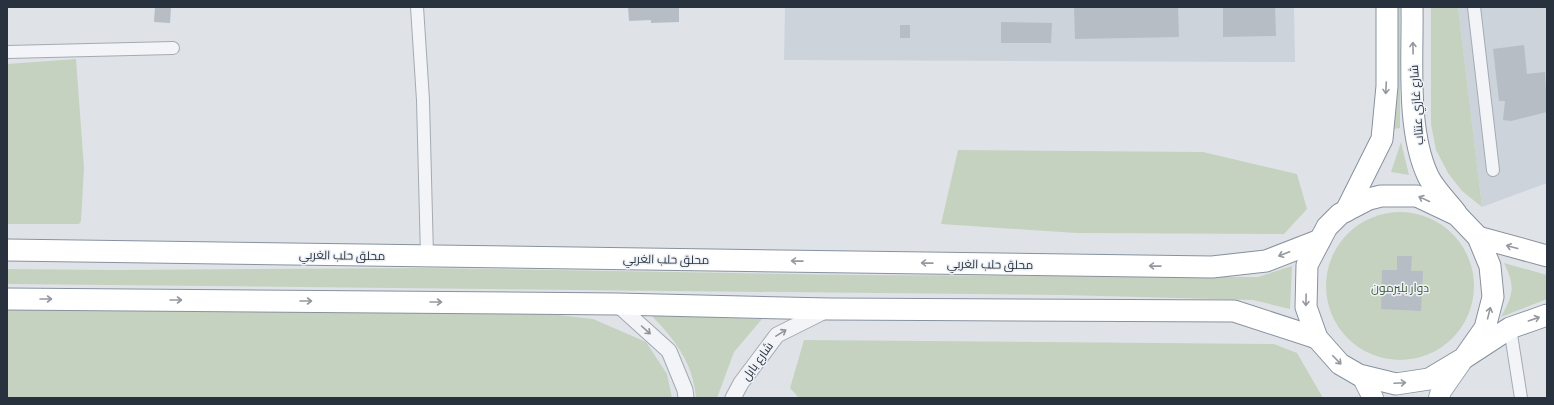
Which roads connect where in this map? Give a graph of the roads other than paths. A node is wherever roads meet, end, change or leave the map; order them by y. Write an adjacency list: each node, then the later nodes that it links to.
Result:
1 (416, 7): 13 (street)
2 (1387, 7): 8 (highway, one-way to 8)
3 (1412, 7): 9 (highway, شارع غازي عنتاب, one-way to 3)
4 (1474, 7): 7 (street)
5 (173, 48): 6 (street)
6 (7, 52)
7 (1493, 170)
8 (1346, 211): 9 (highway, one-way to 8); 11 (highway)
9 (1457, 215): 10 (highway)
10 (1478, 237): 14 (highway, one-way to 10); 21 (highway, one-way to 10)
11 (1320, 240): 13 (highway, محلق حلب الغربي, one-way to 13); 20 (highway, one-way to 20)
12 (7, 250): 13 (highway, محلق حلب الغربي)
13 (427, 256)
14 (1547, 256)
15 (7, 299): 16 (highway, one-way to 16)
16 (617, 304): 17 (highway); 23 (street, one-way to 23)
17 (829, 309): 20 (highway); 24 (street, شارع بابل, one-way to 17)
18 (1547, 315): 19 (highway, one-way to 18)
19 (1510, 328): 21 (highway); 27 (street)
20 (1317, 338): 22 (highway, one-way to 22)
21 (1464, 358): 22 (highway, one-way to 21); 26 (main road)
22 (1362, 376): 25 (main road)
23 (686, 398)
24 (733, 398)
25 (1373, 398)
26 (1439, 398)
27 (1521, 398)

